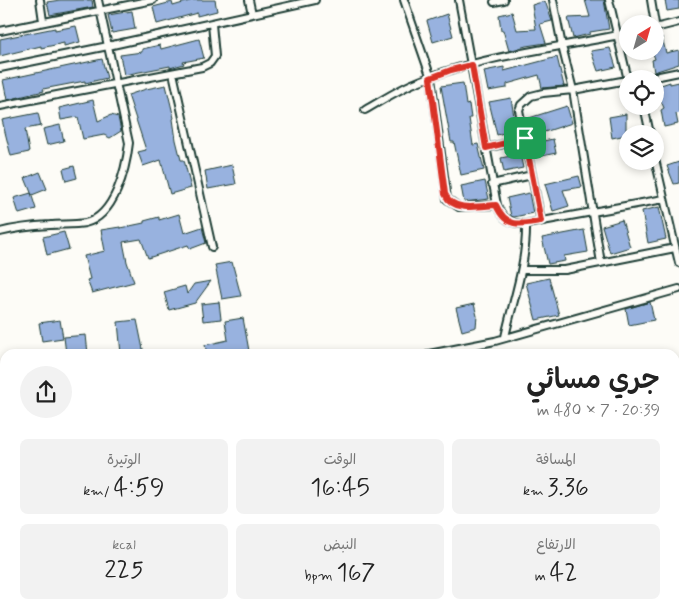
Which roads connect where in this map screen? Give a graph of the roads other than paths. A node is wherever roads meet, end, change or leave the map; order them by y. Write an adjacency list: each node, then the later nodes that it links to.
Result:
1 (40, 0): 16 (street)
2 (98, 0): 13 (street)
3 (153, 0): 13 (street)
4 (249, 0): 14 (street)
5 (315, 0): 14 (street)
6 (404, 0): 30 (street)
7 (459, 0): 24 (street)
8 (504, 0): 12 (street)
9 (553, 0): 23 (street)
10 (609, 0): 21 (street)
11 (651, 0): 15 (street)
12 (494, 2)
13 (100, 11): 16 (street); 22 (street)
14 (252, 14): 18 (street)
15 (653, 15)
16 (43, 21): 20 (street)
17 (679, 22): 19 (street)
18 (212, 24): 22 (street); 28 (street)
19 (664, 24)
20 (0, 31)
21 (617, 36): 23 (street); 26 (street)
22 (108, 46): 25 (street); 32 (street)
23 (562, 46): 24 (street); 33 (street)
24 (472, 65): 30 (street); 37 (street)
25 (0, 68)
26 (625, 70)
27 (679, 72): 29 (street)
28 (173, 73): 32 (street); 47 (street)
29 (664, 75)
30 (430, 78): 35 (street); 42 (street)
31 (619, 81): 33 (street)
32 (116, 84): 34 (street); 46 (street)
33 (573, 90): 36 (street); 43 (street)
34 (0, 106)
35 (365, 110)
36 (525, 138): 37 (street); 39 (street)
37 (486, 148): 40 (street)
38 (657, 170): 41 (street)
39 (532, 175): 40 (street); 44 (street)
40 (492, 184): 42 (street)
41 (664, 199): 43 (street); 48 (street)
42 (496, 205): 45 (street)
43 (593, 212): 44 (street); 49 (street)
44 (541, 221): 45 (street)
45 (526, 224): 51 (street)
46 (0, 232)
47 (212, 247)
48 (675, 248): 49 (street); 50 (street)
49 (601, 263): 51 (street)
50 (679, 263)
51 (522, 270): 53 (street)
52 (679, 289): 53 (street)
53 (505, 338): 54 (street)
54 (454, 349)

